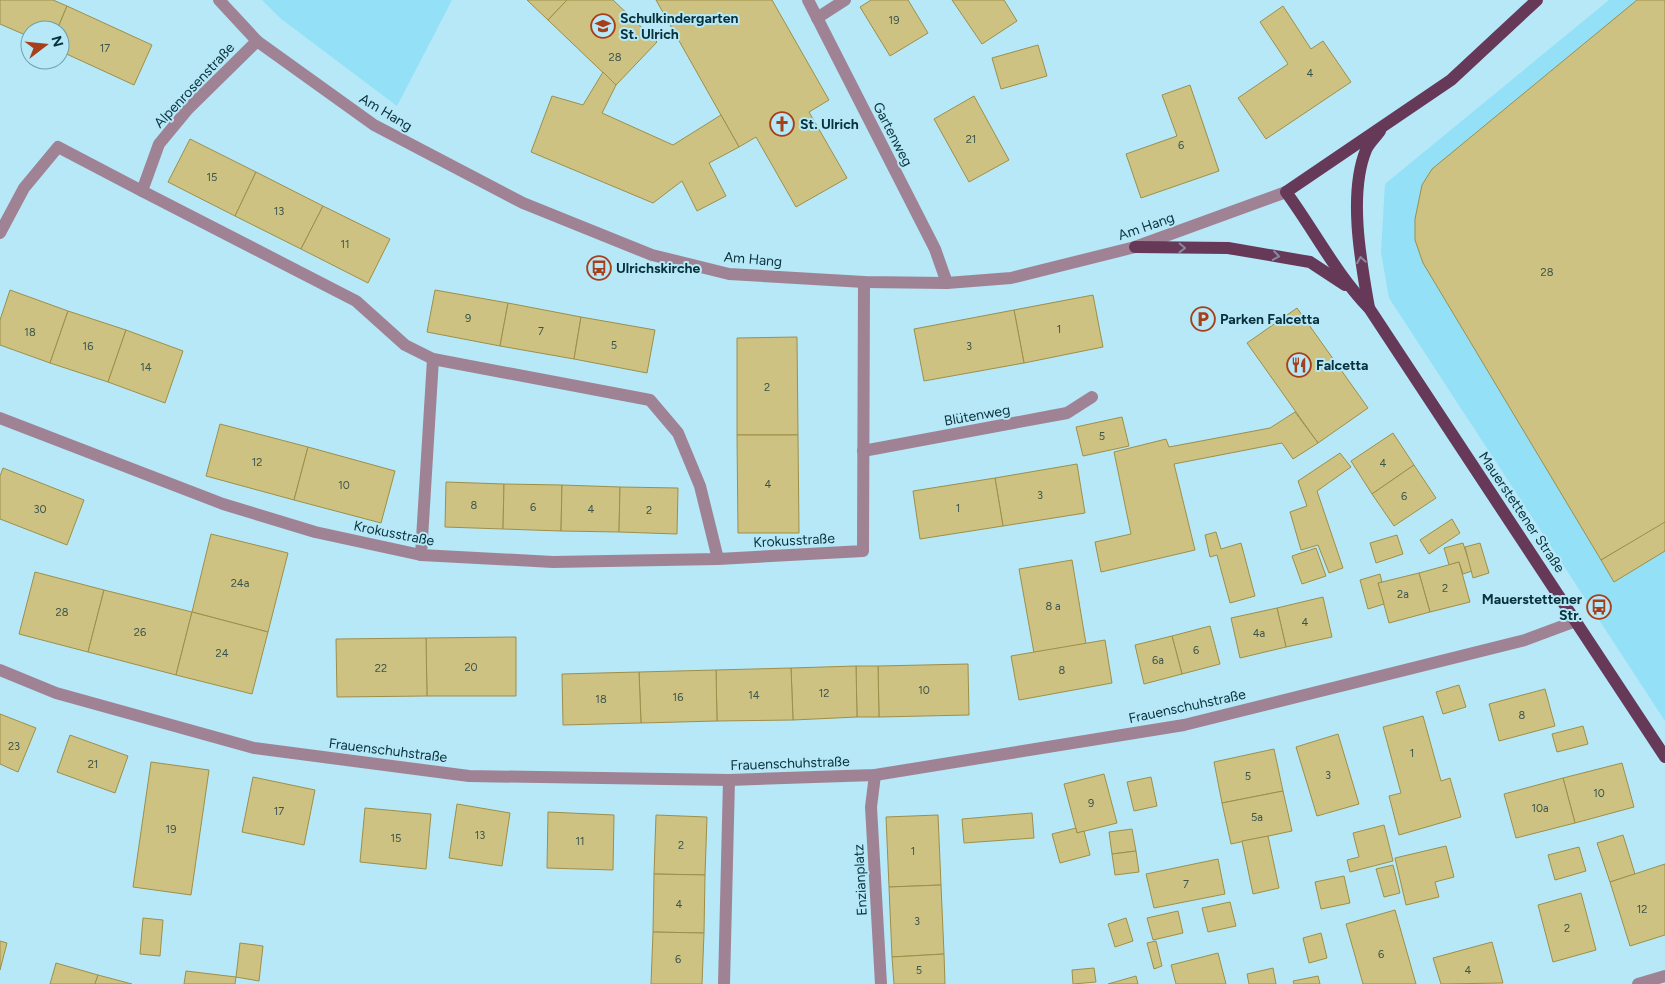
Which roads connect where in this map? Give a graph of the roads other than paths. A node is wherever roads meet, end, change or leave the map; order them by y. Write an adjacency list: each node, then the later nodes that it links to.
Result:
1 (219, 0): 6 (street, Am Hang)
2 (808, 0): 5 (street, Gartenweg)
3 (845, 0): 5 (street)
4 (1537, 0): 7 (main road, Mauerstettener Straße)
5 (818, 18): 13 (street, Gartenweg)
6 (258, 41): 8 (street, Alpenrosenstraße); 12 (street, Am Hang)
7 (1386, 123): 9 (main road, Mauerstettener Straße); 15 (main road, Mauerstettener Straße, one-way to 7)
8 (142, 191): 10 (street); 16 (street)
9 (1286, 192): 11 (street, Am Hang); 14 (main road, Mauerstettener Straße)
10 (0, 233)
11 (1135, 247): 13 (street, Am Hang); 14 (main road, Mauerstettener Straße, one-way to 14)
12 (864, 282): 13 (street, Am Hang); 19 (street)
13 (947, 283)
14 (1349, 288): 15 (main road, Mauerstettener Straße)
15 (1369, 308): 22 (main road, Mauerstettener Straße)
16 (433, 359): 20 (street); 21 (street)
17 (1092, 396): 19 (street, Blütenweg)
18 (0, 418): 20 (street, Krokusstraße)
19 (863, 451): 21 (street, Krokusstraße)
20 (421, 555): 21 (street, Krokusstraße)
21 (718, 559)
22 (1576, 621): 24 (main road, Mauerstettener Straße); 25 (street, Frauenschuhstraße)
23 (0, 670): 26 (street, Frauenschuhstraße)
24 (1665, 757)
25 (875, 775): 26 (street, Frauenschuhstraße); 29 (street, Enzianplatz)
26 (729, 780): 28 (street)
27 (1665, 976): 30 (street)
28 (724, 984)
29 (882, 984)
30 (1638, 984)

